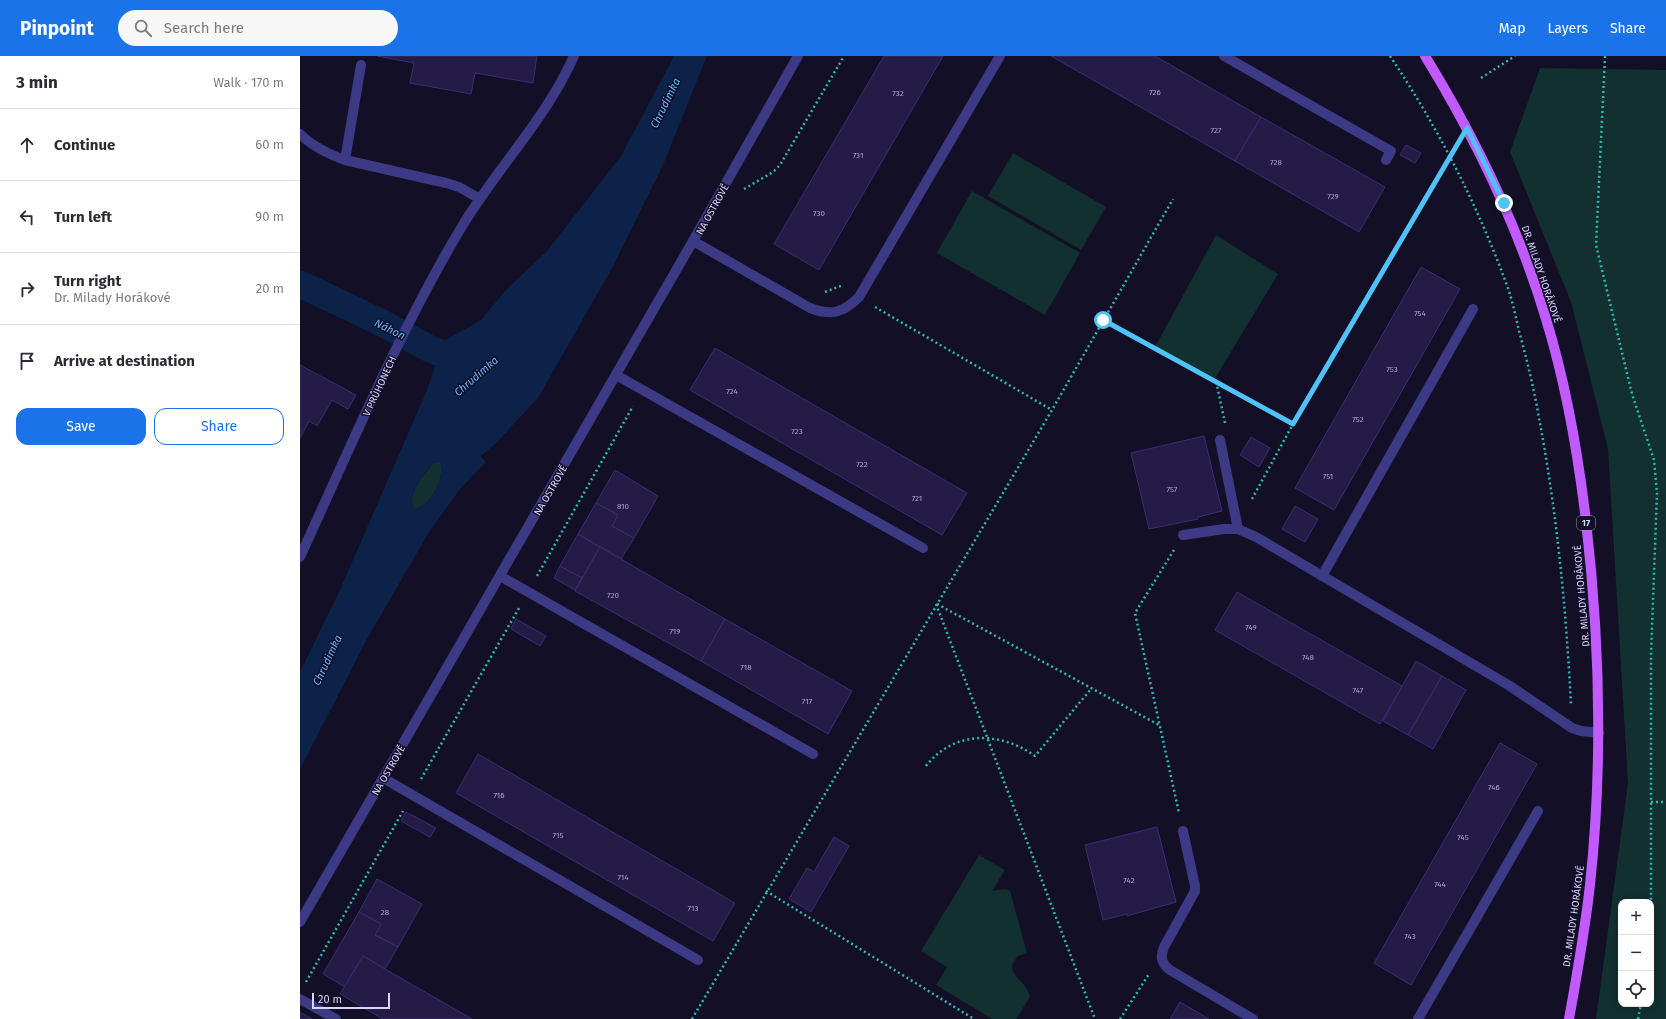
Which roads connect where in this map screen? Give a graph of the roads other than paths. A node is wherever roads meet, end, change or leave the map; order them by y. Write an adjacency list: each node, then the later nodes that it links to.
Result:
1 (574, 56): 10 (street, V PRŮHONECH)
2 (798, 56): 11 (street, NA OSTROVĚ)
3 (1000, 56): 11 (street)
4 (1224, 56): 9 (street)
5 (1425, 56): 21 (main road, DR. MILADY HORÁKOVÉ / 17)
6 (361, 65): 8 (street)
7 (300, 134): 8 (street)
8 (345, 160): 10 (street)
9 (1386, 160)
10 (480, 199): 18 (street, V PRŮHONECH)
11 (694, 242): 13 (street, NA OSTROVĚ)
12 (1473, 309): 20 (street)
13 (616, 375): 17 (street); 19 (street, NA OSTROVĚ)
14 (1220, 440): 15 (street)
15 (1238, 529): 16 (street); 20 (street)
16 (1183, 535)
17 (924, 548)
18 (300, 557)
19 (500, 576): 22 (street); 23 (street, NA OSTROVĚ)
20 (1322, 576): 21 (street)
21 (1598, 733): 32 (main road, DR. MILADY HORÁKOVÉ / 17)
22 (813, 754)
23 (383, 778): 26 (street, NA OSTROVĚ); 27 (street)
24 (1538, 811): 31 (street)
25 (1183, 831): 30 (street)
26 (300, 922)
27 (698, 960)
28 (300, 999): 29 (street)
29 (336, 1019)
30 (1253, 1019)
31 (1418, 1019)
32 (1569, 1019)

